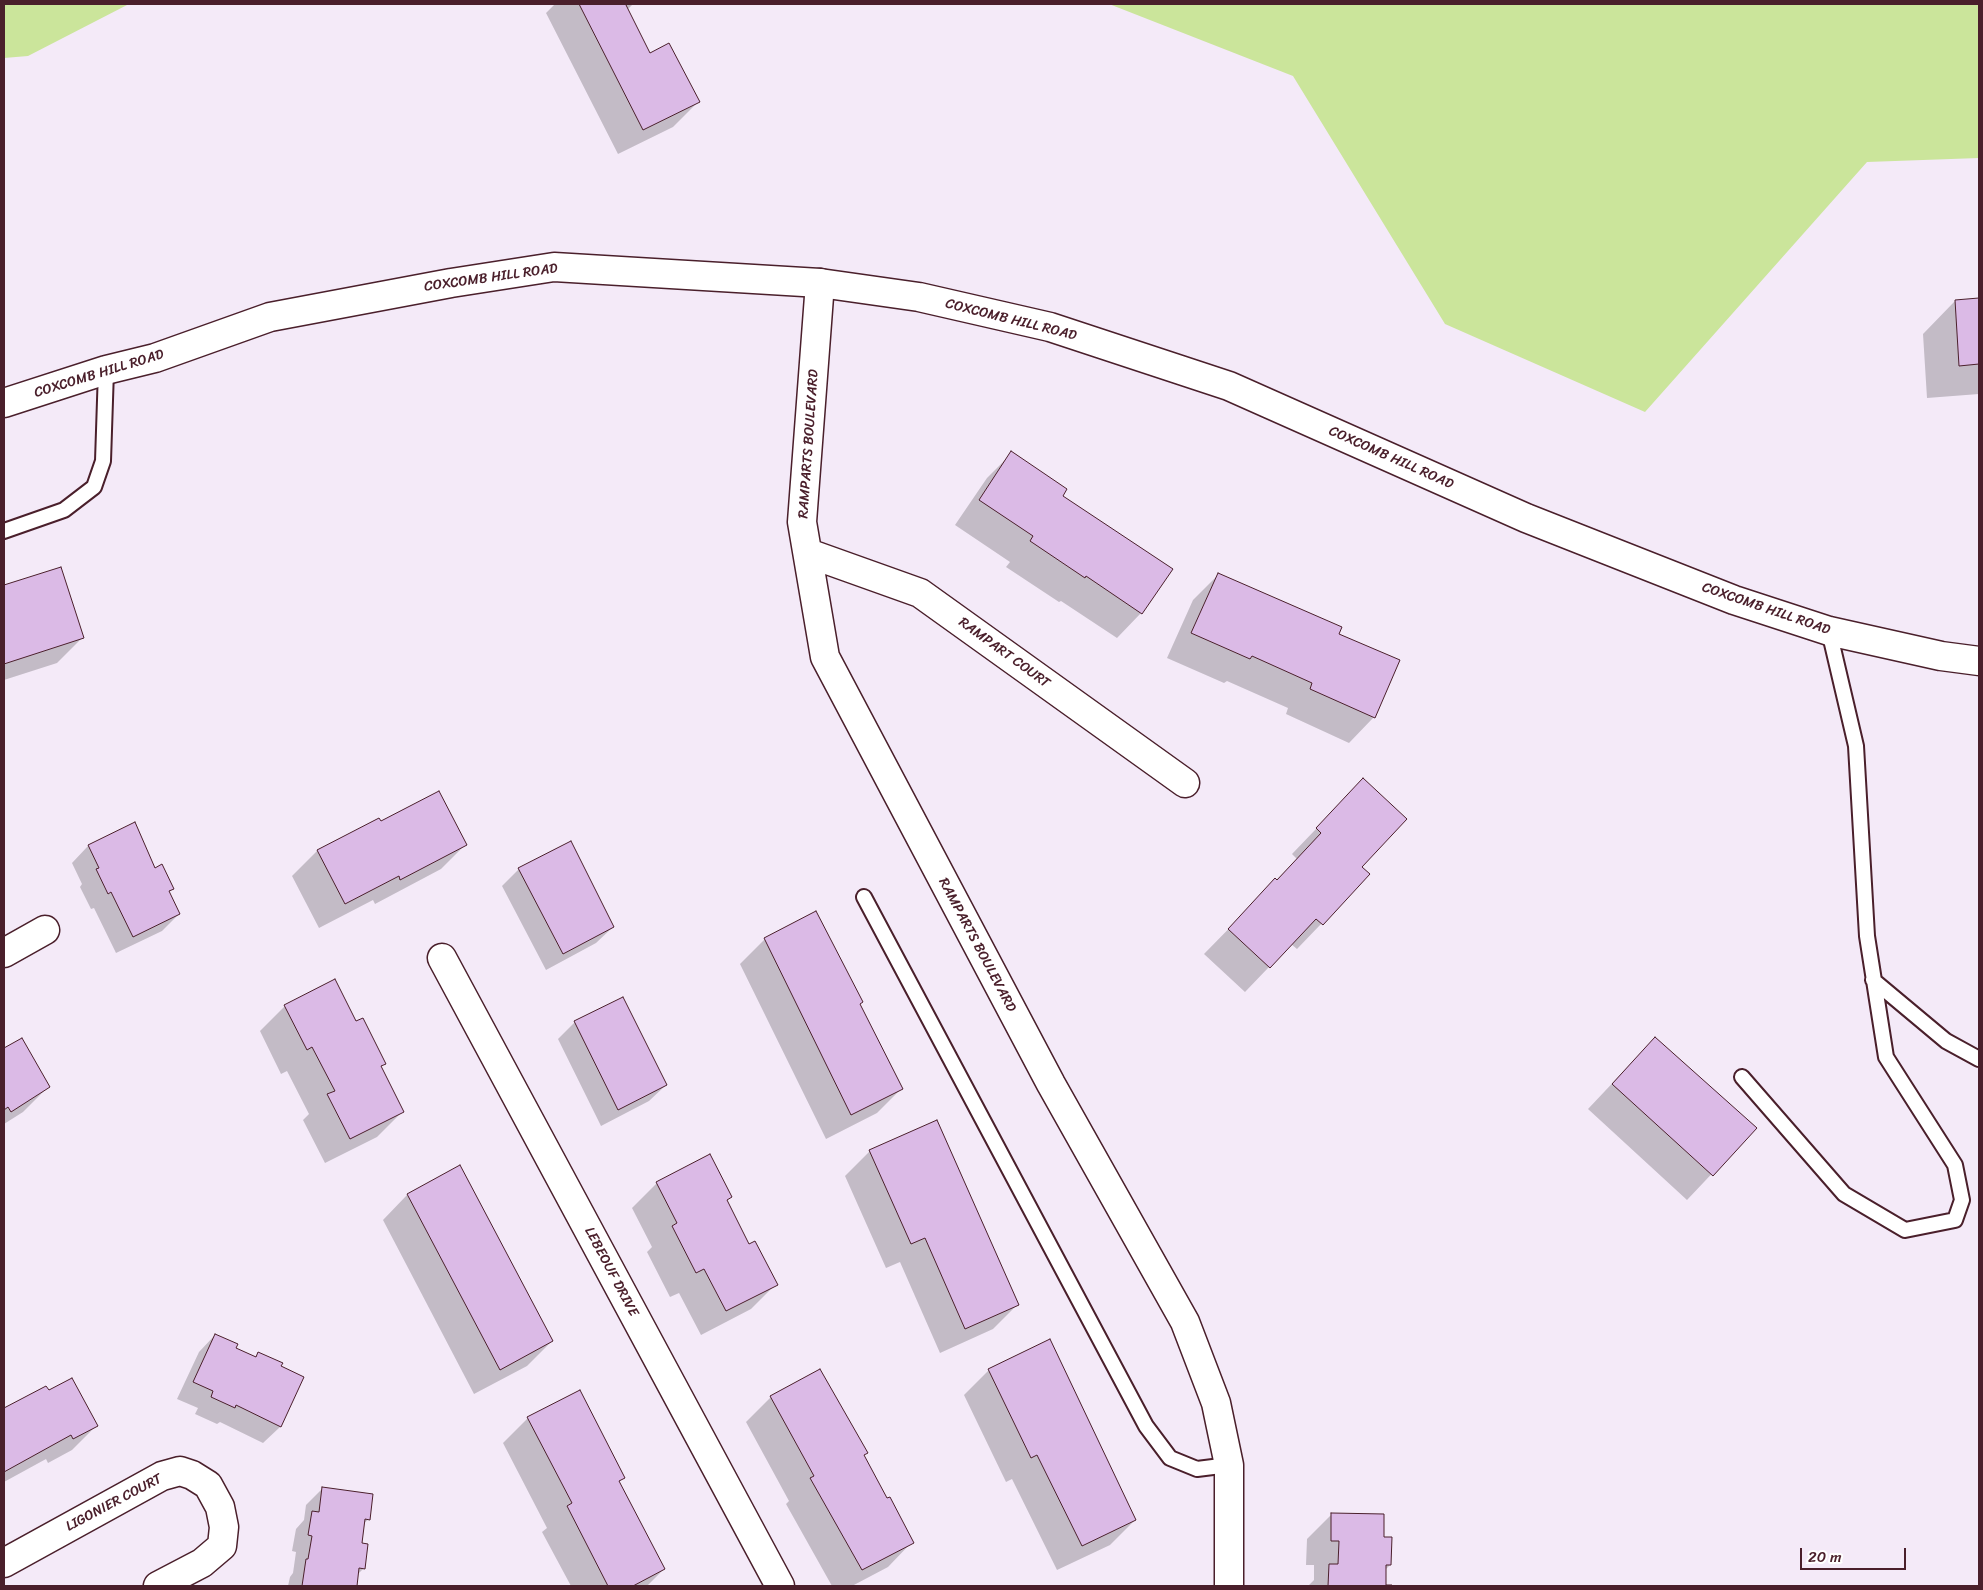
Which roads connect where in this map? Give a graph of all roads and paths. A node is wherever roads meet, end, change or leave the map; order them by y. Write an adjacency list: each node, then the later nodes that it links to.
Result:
1 (820, 282): 2 (street, COXCOMB HILL ROAD); 5 (street, RAMPARTS BOULEVARD); 6 (street, COXCOMB HILL ROAD)
2 (106, 370): 3 (street, COXCOMB HILL ROAD); 4 (lane)
3 (4, 403)
4 (4, 531)
5 (808, 553): 8 (street, RAMPART COURT); 16 (street, RAMPARTS BOULEVARD)
6 (1829, 631): 7 (street, COXCOMB HILL ROAD); 13 (lane)
7 (1979, 661)
8 (1185, 783)
9 (864, 897): 16 (lane)
10 (45, 930): 11 (street)
11 (4, 953)
12 (442, 958): 19 (street, LEBEOUF DRIVE)
13 (1873, 980): 14 (lane); 15 (lane)
14 (1979, 1059)
15 (1742, 1077)
16 (1229, 1465): 20 (street, RAMPARTS BOULEVARD)
17 (4, 1563): 18 (street, LIGONIER COURT)
18 (158, 1586)
19 (780, 1586)
20 (1229, 1586)

